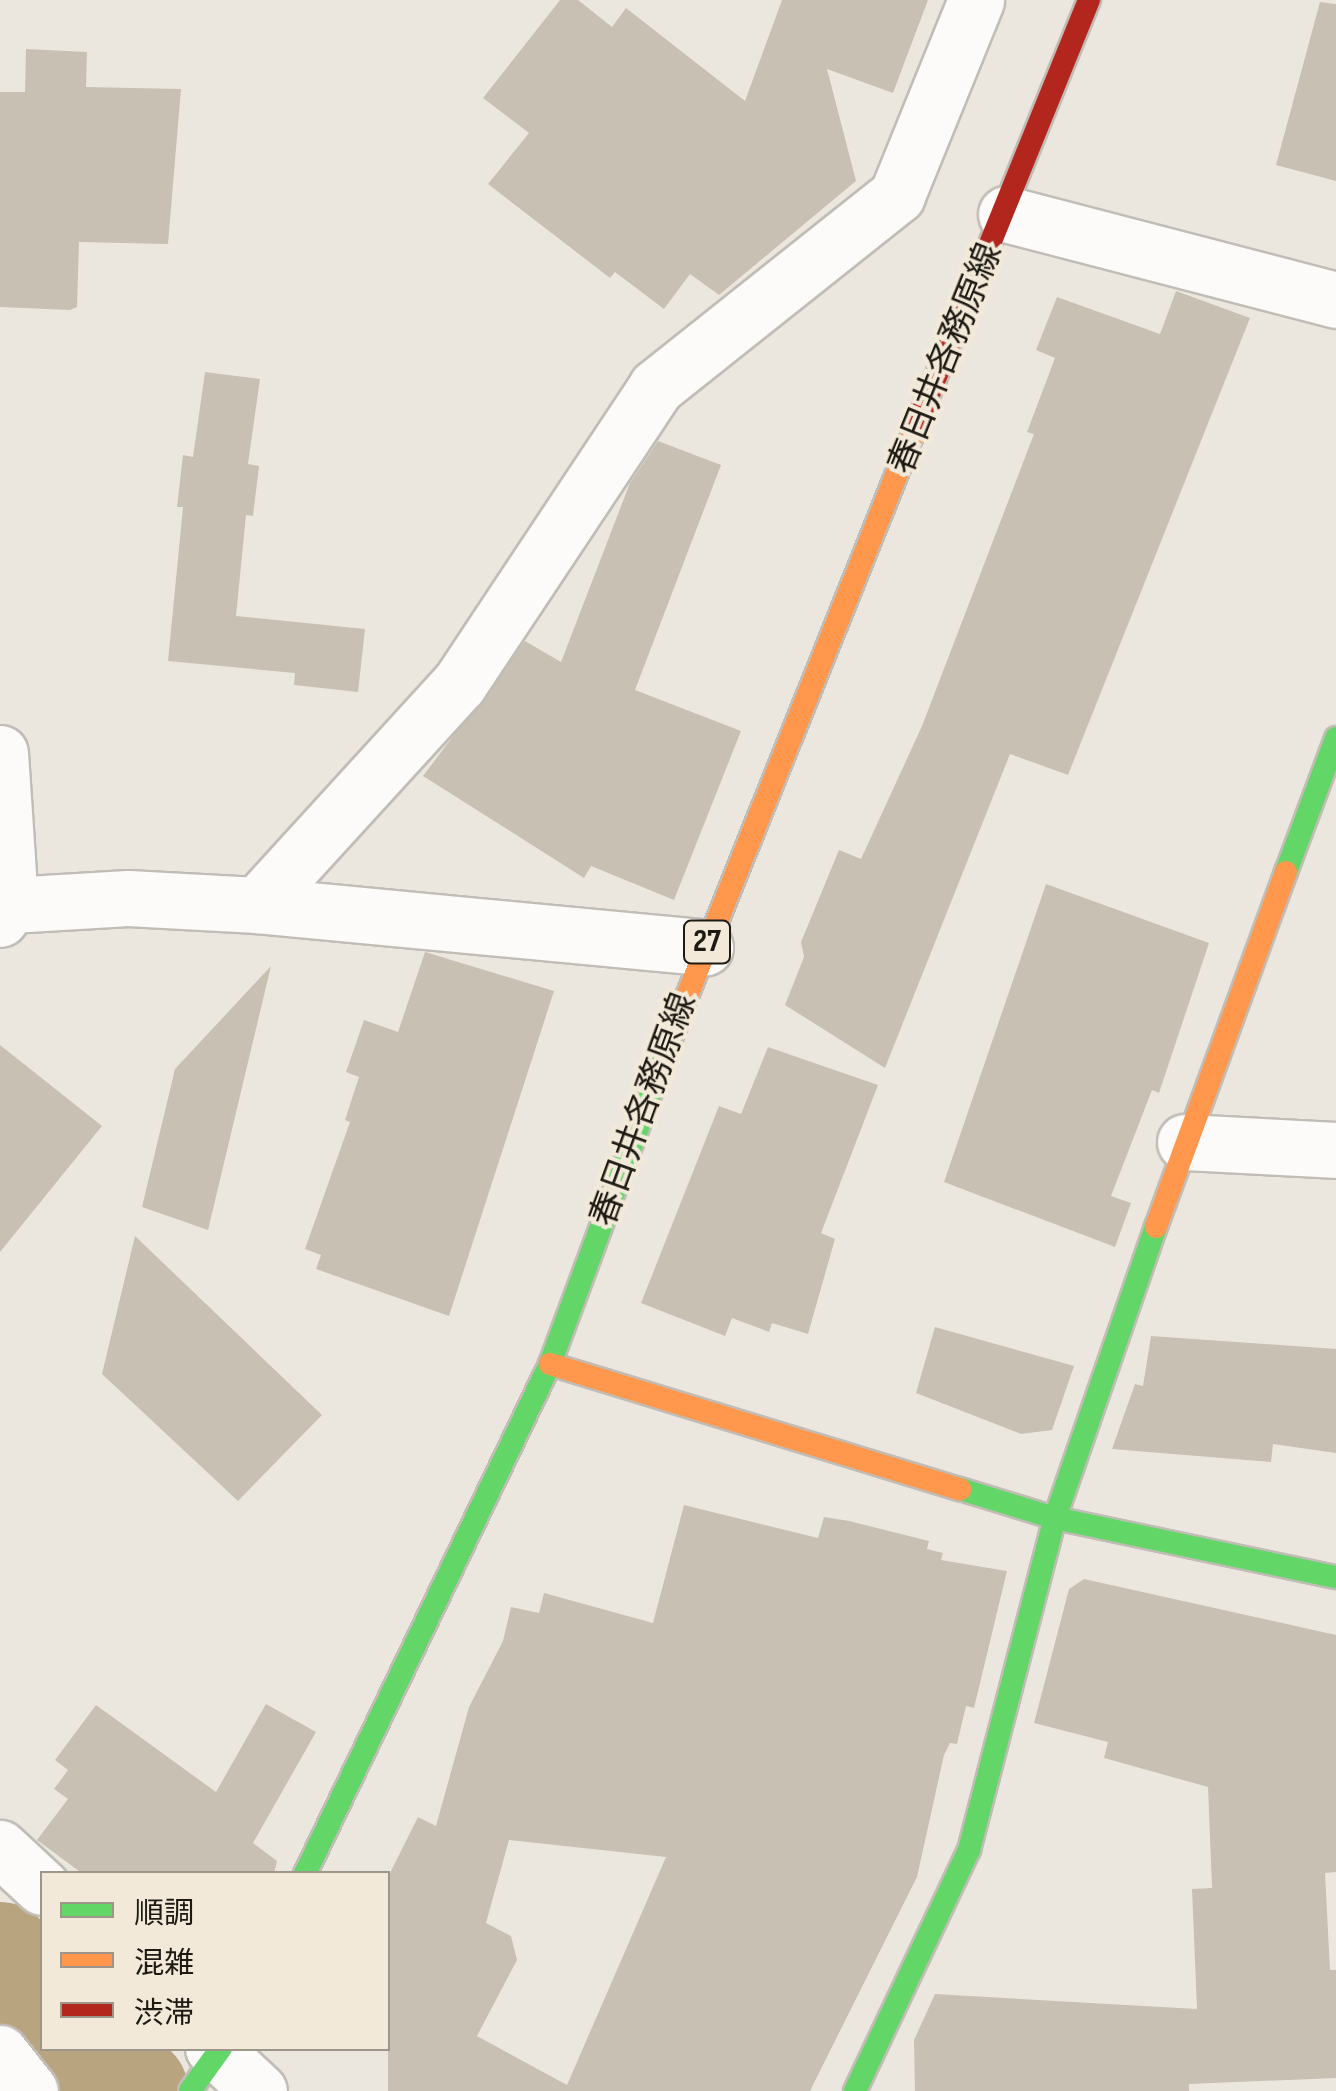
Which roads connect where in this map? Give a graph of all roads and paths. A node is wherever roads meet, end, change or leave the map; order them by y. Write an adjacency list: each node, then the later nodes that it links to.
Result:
1 (976, 0): 7 (street)
2 (1088, 0): 3 (street, 春日井各務原線 / 27)
3 (1006, 214): 4 (street); 9 (street, 春日井各務原線 / 27)
4 (1336, 300)
5 (1336, 738): 10 (street)
6 (0, 753): 8 (street)
7 (257, 904): 8 (street); 9 (street)
8 (5, 912)
9 (704, 948): 12 (street, 春日井各務原線 / 27)
10 (1185, 1142): 11 (street); 13 (street)
11 (1336, 1150)
12 (550, 1364): 13 (street); 16 (street, 春日井各務原線 / 27)
13 (1055, 1518): 14 (street); 22 (street)
14 (1336, 1578)
15 (0, 1848): 17 (street)
16 (306, 1871)
17 (40, 1885)
18 (0, 2054): 20 (street)
19 (211, 2060): 21 (street)
20 (30, 2091)
21 (259, 2091)
22 (855, 2091)

